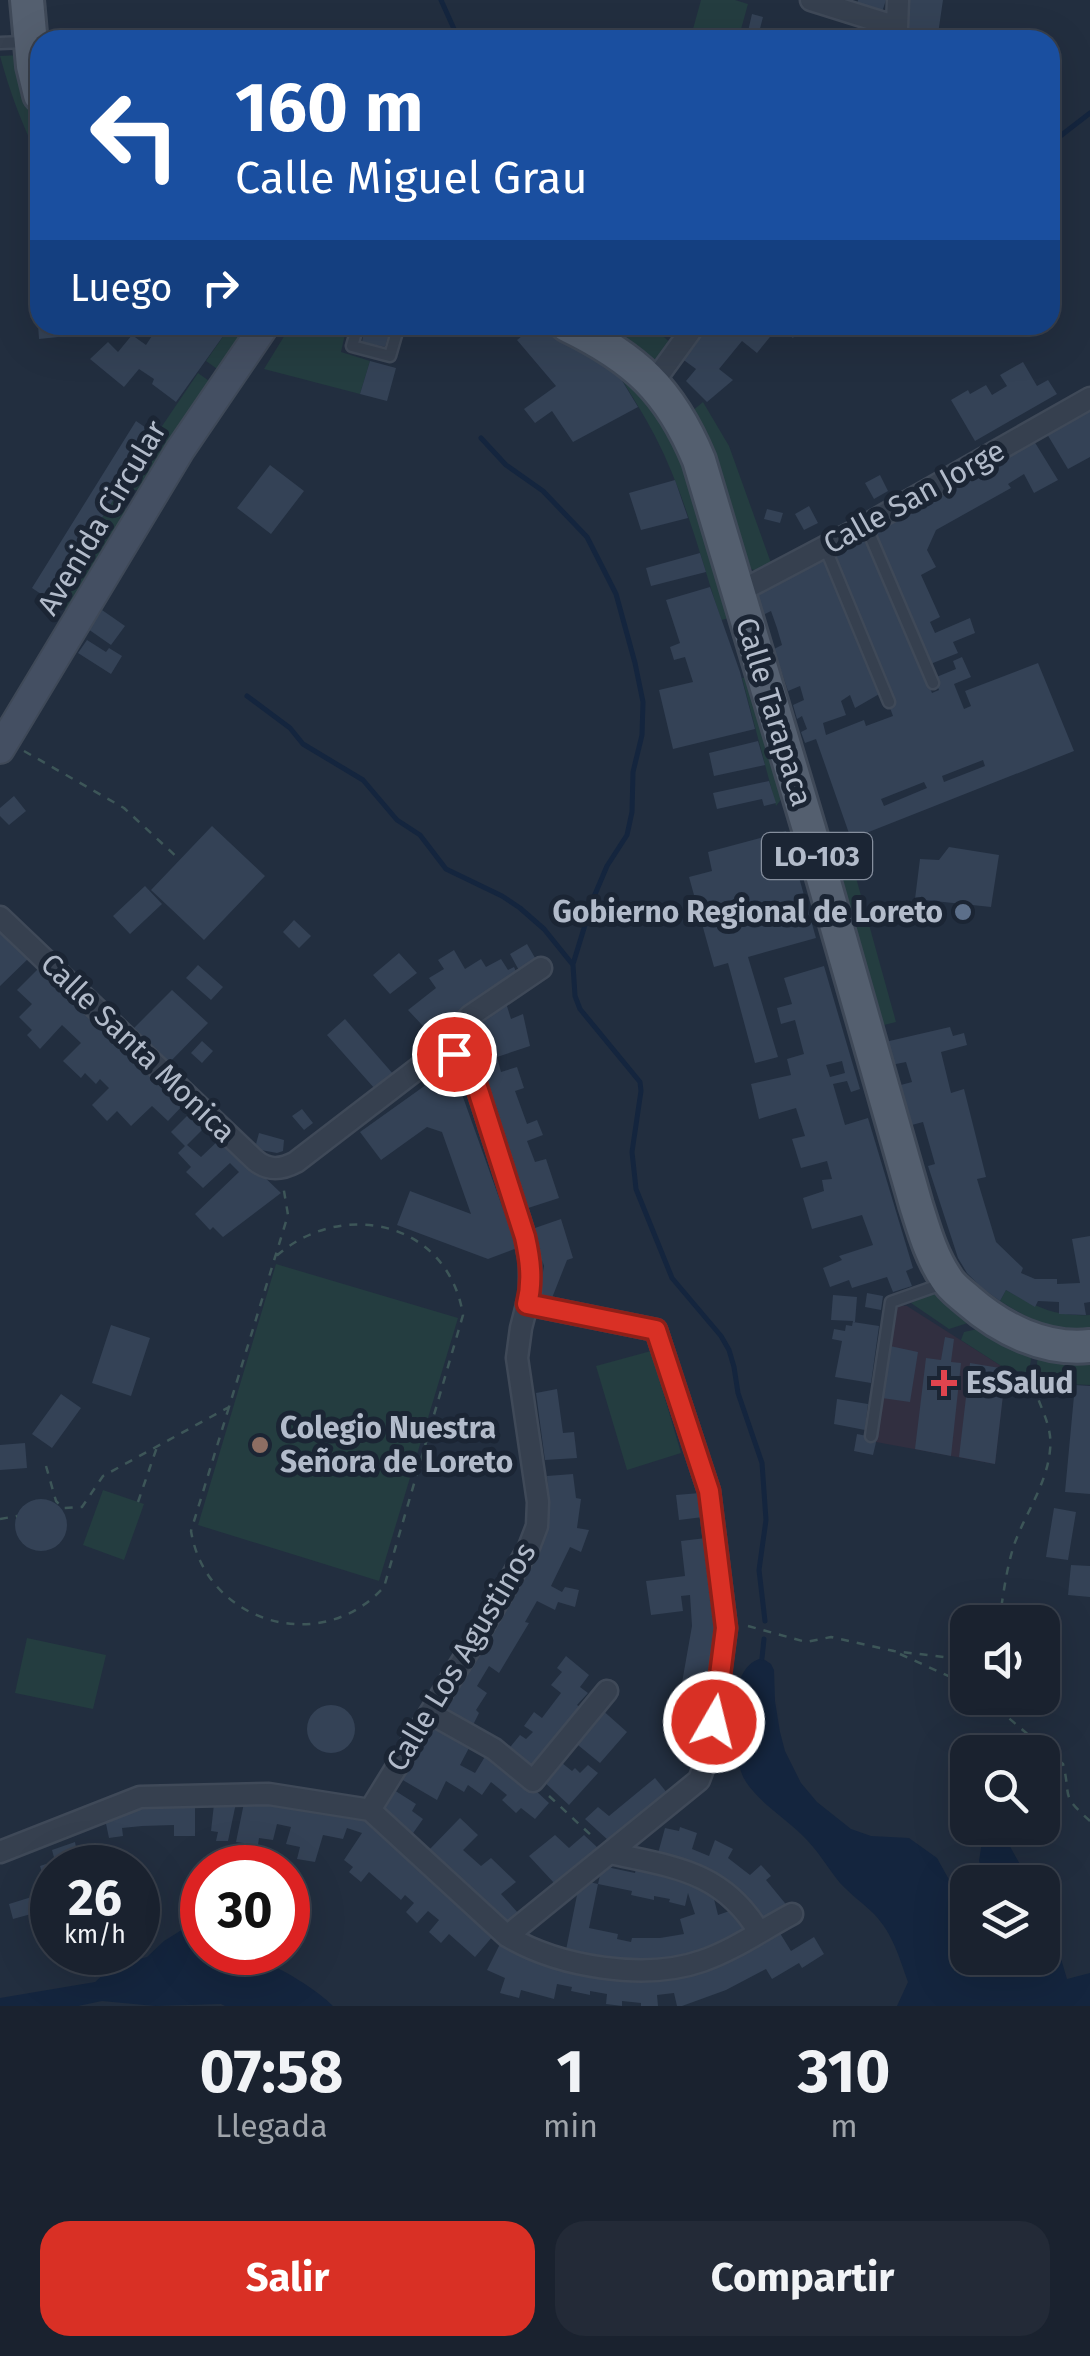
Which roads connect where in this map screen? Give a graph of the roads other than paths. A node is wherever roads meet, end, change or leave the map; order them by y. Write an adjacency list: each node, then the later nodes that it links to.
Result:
1 (28, 0): 6 (main road)
2 (810, 0): 4 (street)
3 (898, 0): 5 (street)
4 (885, 30)
5 (895, 30)
6 (15, 42)
7 (258, 335): 19 (street, Avenida Circular)
8 (355, 335): 9 (lane)
9 (395, 335)
10 (586, 335): 12 (main road, Calle Tarapaca / LO-103)
11 (688, 335): 12 (street)
12 (653, 383): 16 (main road, Calle Tarapaca / LO-103)
13 (1090, 398): 14 (street, Calle San Jorge)
14 (866, 525): 15 (street, Calle San Jorge); 17 (lane)
15 (825, 547): 16 (street, Calle San Jorge); 18 (lane)
16 (738, 593): 23 (main road, Calle Tarapaca / LO-103)
17 (933, 684)
18 (889, 702)
19 (3, 745)
20 (0, 917): 22 (street, Calle Santa Monica)
21 (541, 968): 22 (street)
22 (434, 1056): 24 (street, Calle Los Agustinos)
23 (948, 1282): 25 (main road, Calle Tarapaca / LO-103); 26 (lane)
24 (527, 1304): 28 (street, Calle Los Agustinos); 31 (street)
25 (1090, 1346)
26 (871, 1436)
27 (607, 1691): 28 (street)
28 (430, 1713): 29 (street, Calle Los Agustinos)
29 (370, 1810): 30 (street); 34 (street)
30 (0, 1852)
31 (610, 1853): 33 (street); 34 (street)
32 (792, 1914): 33 (street)
33 (760, 1932): 34 (street)
34 (507, 1936)

